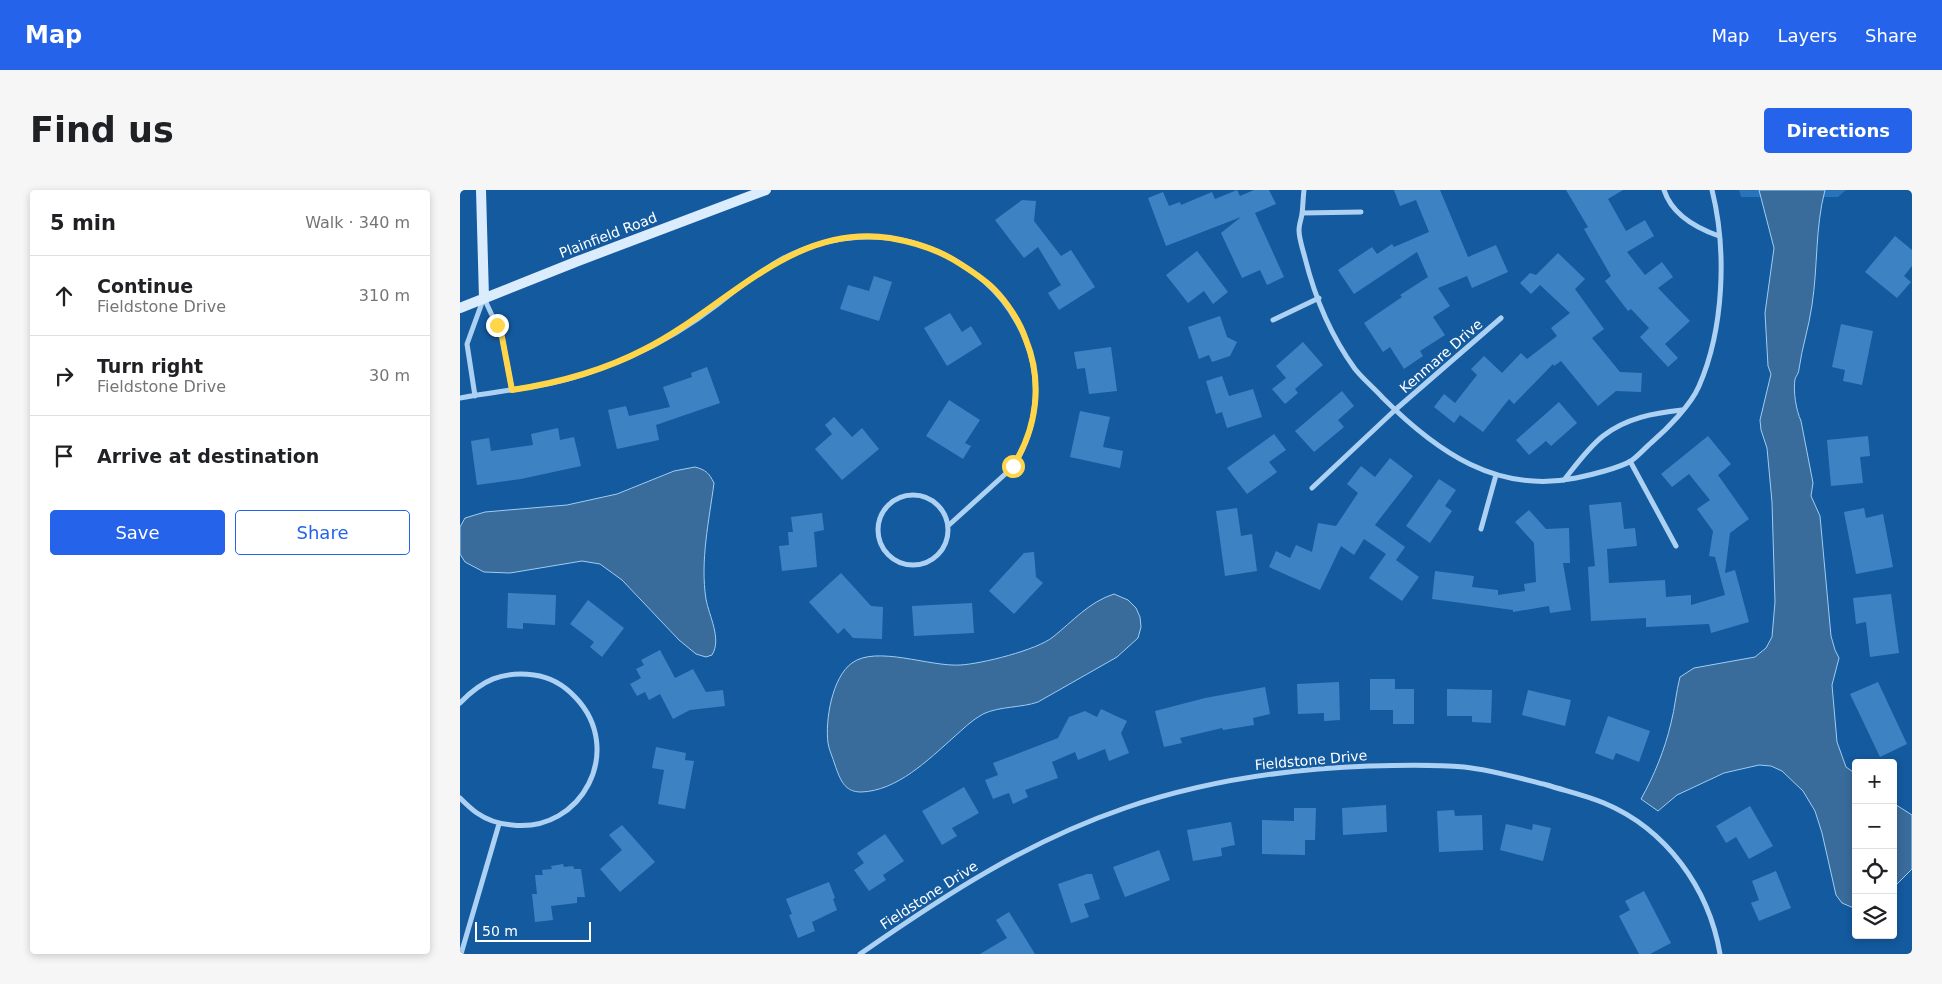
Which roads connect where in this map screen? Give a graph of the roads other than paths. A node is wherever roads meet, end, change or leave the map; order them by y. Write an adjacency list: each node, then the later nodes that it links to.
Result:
1 (481, 190): 9 (main road)
2 (766, 190): 9 (main road, Plainfield Road)
3 (1304, 190): 7 (street, Kenmare Drive)
4 (1664, 190): 8 (street)
5 (1712, 190): 8 (street, Kenmare Drive)
6 (1361, 212): 7 (street)
7 (1302, 213): 10 (street, Kenmare Drive)
8 (1719, 236): 18 (street, Kenmare Drive)
9 (484, 298): 11 (main road, Plainfield Road); 14 (street); 15 (street)
10 (1319, 298): 13 (street); 17 (street, Kenmare Drive)
11 (460, 308)
12 (1501, 318): 17 (street, Kenmare Drive)
13 (1273, 320)
14 (512, 390): 15 (street); 23 (street)
15 (474, 396): 16 (street)
16 (460, 398)
17 (1395, 410): 20 (street, Kenmare Drive); 22 (street, Kenmare Drive)
18 (1682, 410): 19 (street, Kenmare Drive); 21 (street)
19 (1630, 461): 21 (street, Kenmare Drive); 25 (street)
20 (1496, 475): 21 (street, Kenmare Drive); 24 (street)
21 (1564, 480)
22 (1312, 488)
23 (949, 525): 23 (street)
24 (1481, 529)
25 (1676, 546)
26 (460, 703): 28 (street)
27 (460, 798): 28 (street)
28 (500, 824): 29 (street)
29 (461, 954)
30 (860, 954): 31 (street, Fieldstone Drive)
31 (1720, 954)

